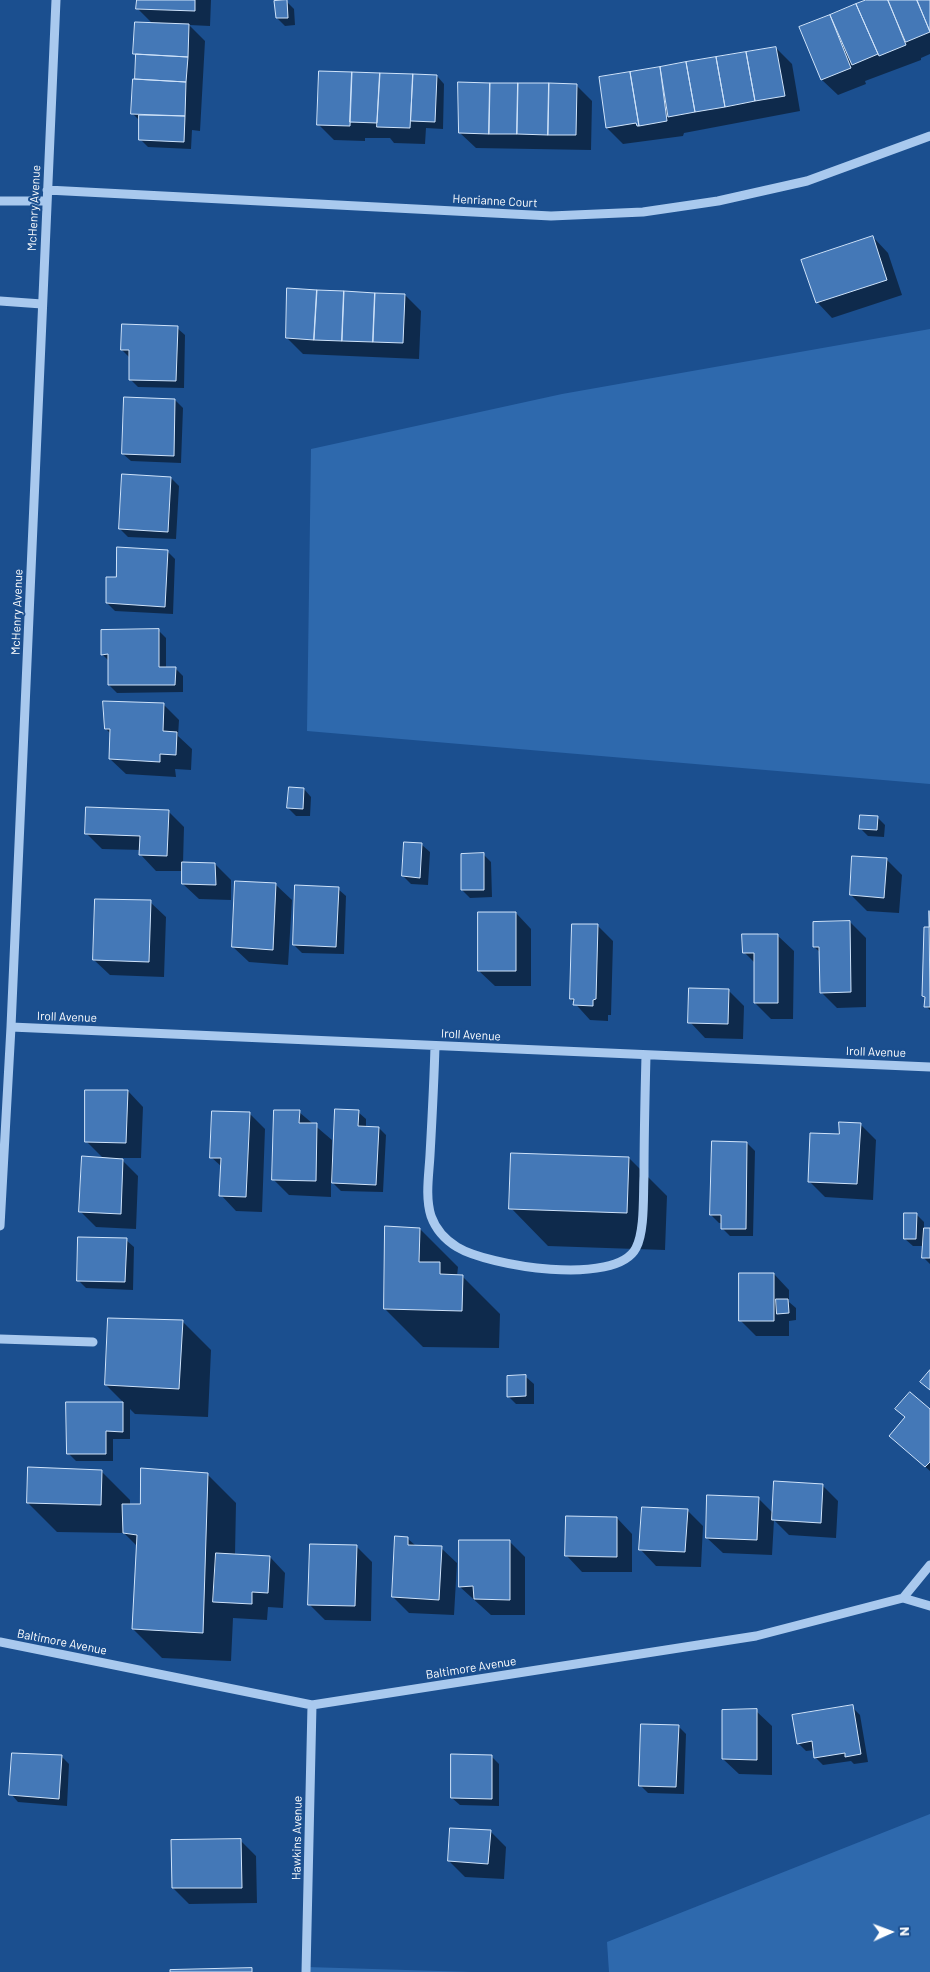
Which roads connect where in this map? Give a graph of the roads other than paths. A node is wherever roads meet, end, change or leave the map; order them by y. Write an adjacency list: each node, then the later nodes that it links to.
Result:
1 (56, 0): 3 (street, McHenry Avenue)
2 (930, 136): 3 (street, Henrianne Court)
3 (47, 190): 5 (street, McHenry Avenue)
4 (0, 201): 5 (street)
5 (47, 201): 7 (street, McHenry Avenue)
6 (0, 301): 7 (street)
7 (42, 304): 8 (street, McHenry Avenue)
8 (11, 1027): 9 (street, Iroll Avenue); 12 (street, McHenry Avenue)
9 (435, 1046): 10 (street, Iroll Avenue); 10 (street)
10 (646, 1055): 11 (street, Iroll Avenue)
11 (930, 1067)
12 (2, 1162): 13 (street, McHenry Avenue)
13 (0, 1226)
14 (0, 1339): 15 (street)
15 (93, 1342)
16 (930, 1564): 17 (street)
17 (903, 1598): 18 (street); 20 (street, Baltimore Avenue)
18 (930, 1606)
19 (0, 1642): 20 (street, Baltimore Avenue)
20 (312, 1705): 21 (street, Hawkins Avenue)
21 (306, 1972)

